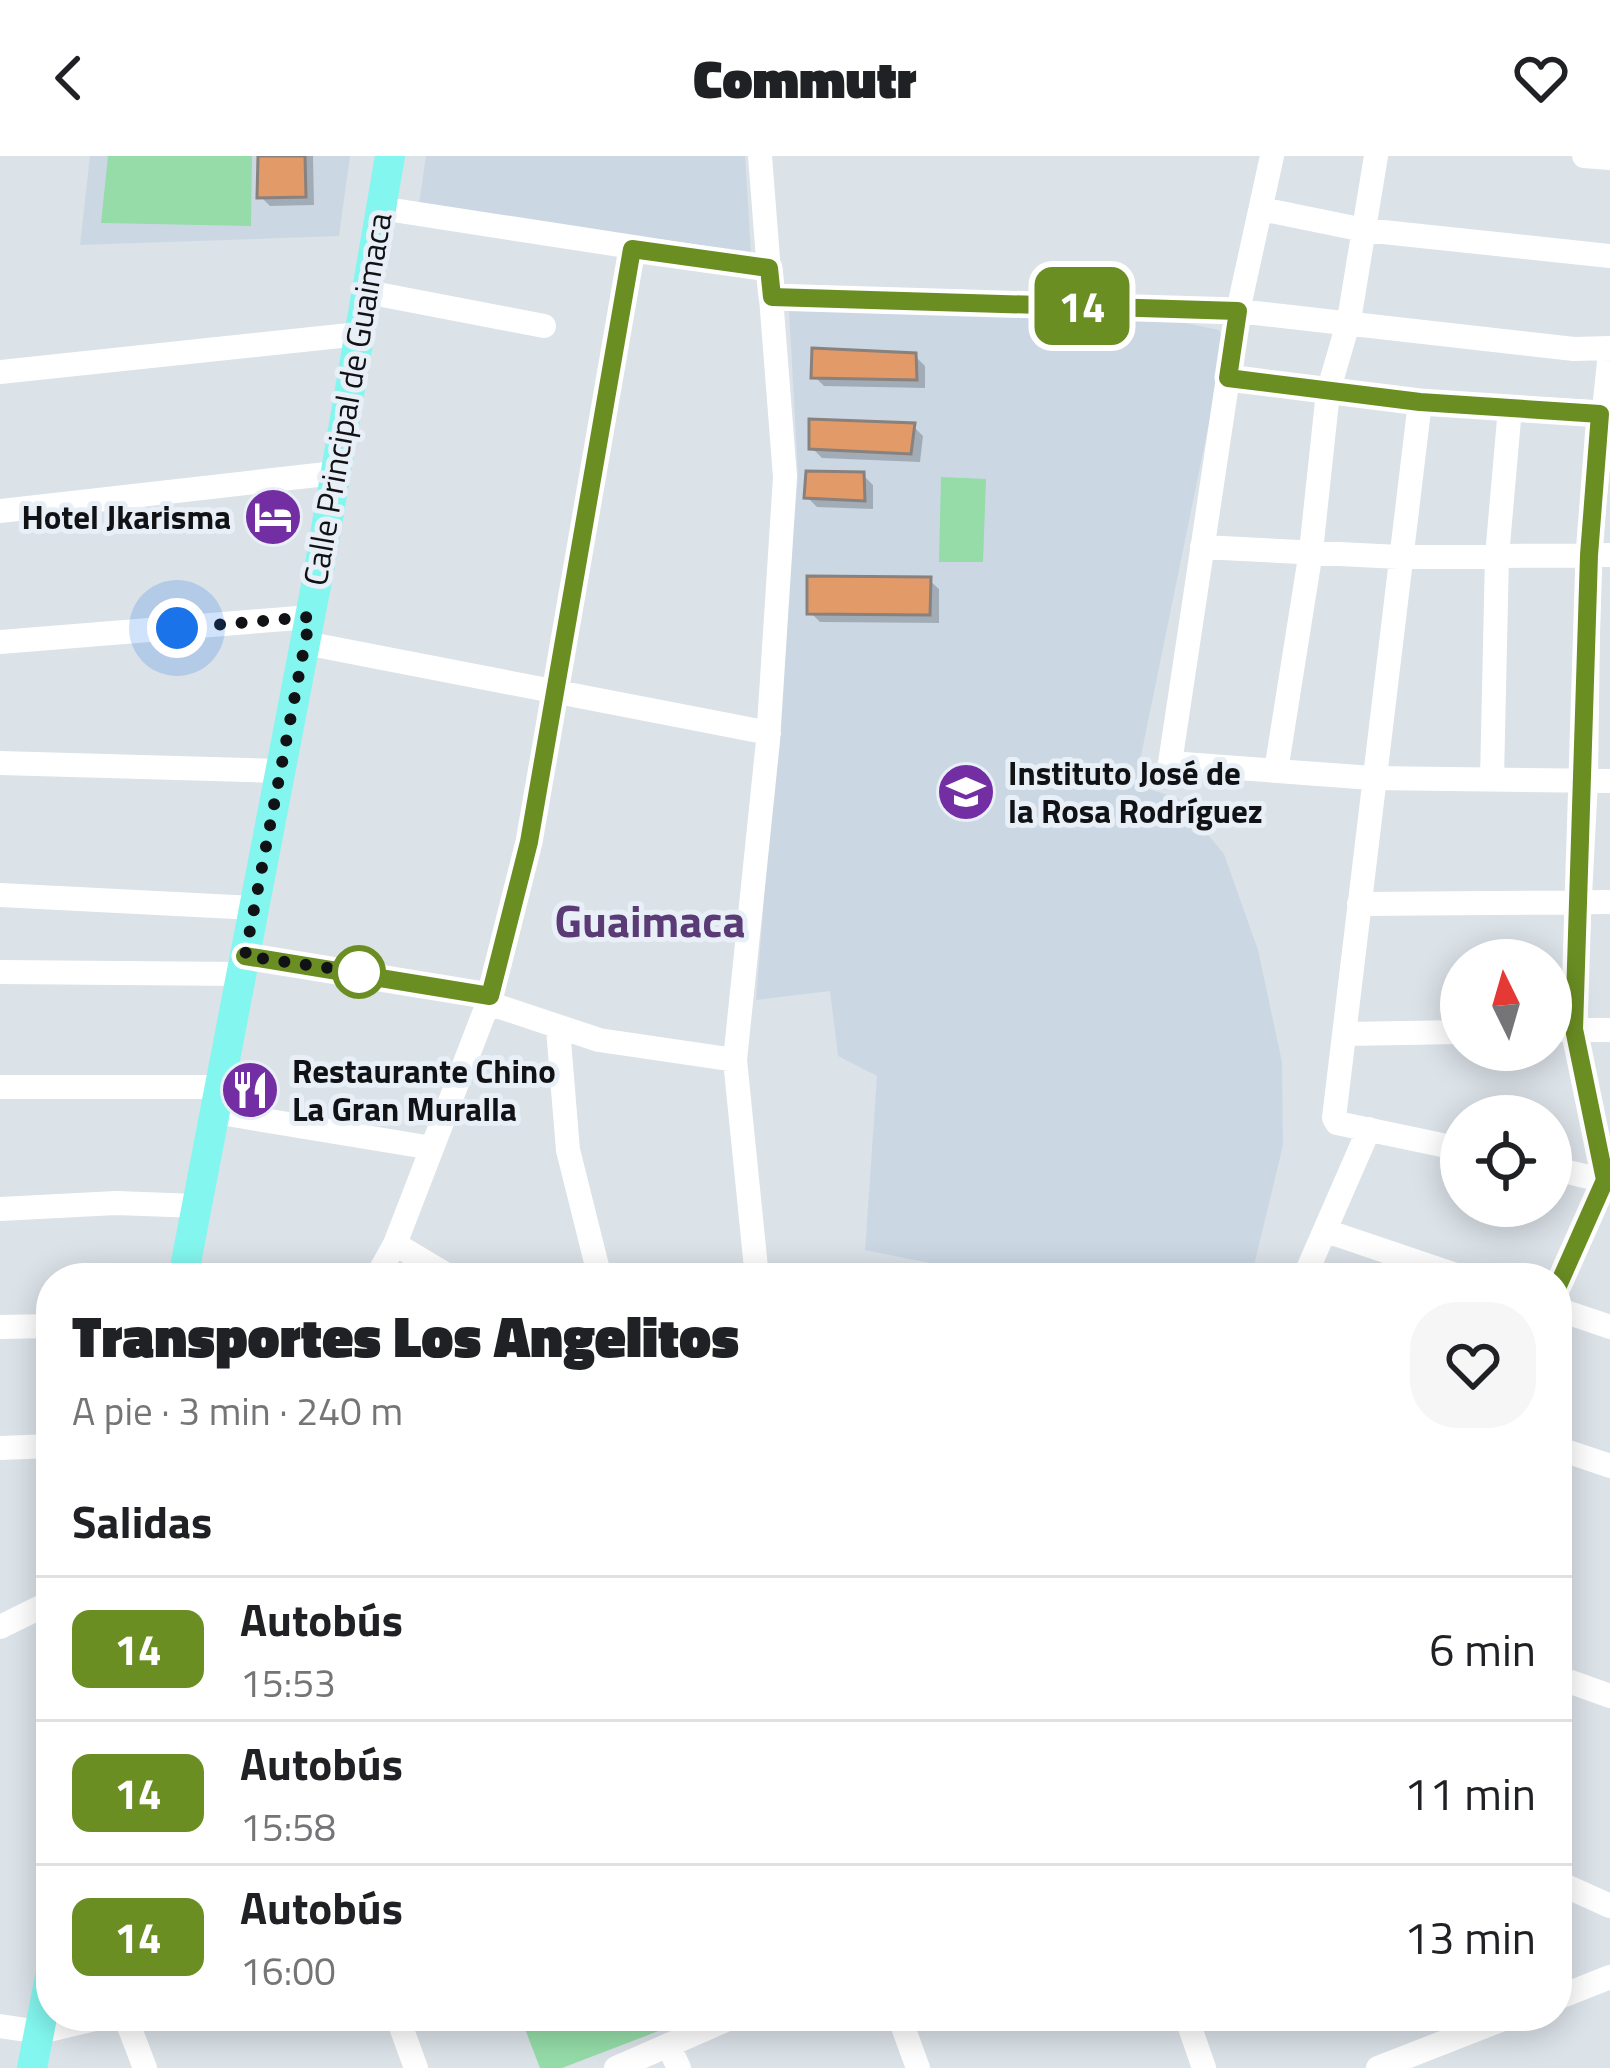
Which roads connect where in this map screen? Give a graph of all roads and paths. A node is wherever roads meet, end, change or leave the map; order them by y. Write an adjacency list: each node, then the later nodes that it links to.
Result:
1 (389, 156): 7 (main road, Calle Principal de Guaimaca)
2 (760, 156): 12 (street)
3 (1272, 156): 8 (street)
4 (1376, 156): 9 (street)
5 (1584, 156): 6 (street)
6 (1610, 158)
7 (380, 208): 10 (street); 13 (main road, Calle Principal de Guaimaca)
8 (1261, 209): 9 (street); 15 (street)
9 (1364, 230): 11 (street); 16 (street)
10 (632, 249): 12 (street); 35 (street)
11 (1610, 256)
12 (769, 268): 14 (street)
13 (367, 292): 17 (street); 18 (main road, Calle Principal de Guaimaca)
14 (772, 297): 15 (street); 36 (street)
15 (1238, 311): 16 (street); 21 (street)
16 (1349, 320): 19 (street); 22 (street)
17 (544, 326)
18 (359, 334): 20 (street); 26 (main road, Calle Principal de Guaimaca)
19 (1610, 350): 25 (street)
20 (0, 371)
21 (1228, 378): 22 (street); 28 (street)
22 (1328, 392): 23 (street); 29 (street)
23 (1420, 402): 24 (street); 32 (street)
24 (1510, 408): 25 (street); 31 (street)
25 (1605, 413): 30 (street)
26 (335, 473): 27 (street); 33 (main road, Calle Principal de Guaimaca)
27 (0, 511)
28 (1202, 547): 29 (street); 39 (street)
29 (1311, 551): 32 (street); 39 (street)
30 (1600, 555): 31 (street); 42 (street)
31 (1497, 556): 32 (street); 41 (street)
32 (1399, 557): 40 (street)
33 (307, 630): 34 (street); 35 (street); 38 (main road, Calle Principal de Guaimaca)
34 (0, 642)
35 (556, 690): 36 (street); 51 (street)
36 (769, 733): 57 (street)
37 (0, 763): 38 (street)
38 (280, 771): 47 (main road, Calle Principal de Guaimaca)
39 (1276, 771): 40 (street)
40 (1372, 778): 41 (street); 46 (street)
41 (1492, 778): 42 (street)
42 (1598, 781): 44 (street)
43 (0, 896): 47 (street)
44 (1580, 901): 45 (street); 46 (street); 48 (street)
45 (1610, 902)
46 (1359, 904): 56 (street)
47 (254, 908): 49 (main road, Calle Principal de Guaimaca)
48 (1572, 958)
49 (243, 965): 50 (street); 51 (street); 60 (main road, Calle Principal de Guaimaca)
50 (0, 972)
51 (489, 1000): 52 (street); 63 (street)
52 (559, 1029): 57 (street); 73 (street)
53 (1572, 1030): 54 (street)
54 (1610, 1030)
55 (1440, 1032): 56 (street)
56 (1344, 1034): 61 (street)
57 (734, 1060): 74 (street)
58 (1572, 1063): 65 (street)
59 (0, 1088): 60 (street)
60 (217, 1100): 63 (street); 66 (main road, Calle Principal de Guaimaca)
61 (1370, 1129): 62 (street); 68 (street)
62 (1440, 1144)
63 (432, 1148): 69 (street)
64 (1572, 1173): 65 (street)
65 (1608, 1181): 77 (street)
66 (197, 1206): 67 (street); 70 (main road, Calle Principal de Guaimaca)
67 (0, 1208)
68 (1327, 1232): 75 (street); 76 (street)
69 (395, 1244): 71 (street); 72 (street)
70 (186, 1263)
71 (384, 1263)
72 (427, 1263)
73 (596, 1263)
74 (755, 1263)
75 (1312, 1263)
76 (1420, 1263)
77 (1569, 1263)
78 (1572, 1314): 81 (street)
79 (36, 1326): 80 (street)
80 (0, 1327)
81 (1610, 1327)
82 (36, 1447): 83 (street)
83 (0, 1448)
84 (1572, 1453): 85 (street)
85 (1610, 1466)
86 (36, 1609): 87 (street)
87 (0, 1627)
88 (1572, 1683): 89 (street)
89 (1610, 1696)
90 (1572, 1889): 91 (street)
91 (1610, 1906)
92 (1610, 1978): 93 (street)
93 (1572, 1992)
94 (0, 2026): 101 (street)
95 (44, 2031): 101 (street)
96 (131, 2031): 104 (street)
97 (402, 2031): 105 (street)
98 (904, 2031): 107 (street)
99 (1191, 2031): 108 (street)
100 (1473, 2031): 109 (street)
101 (40, 2032): 103 (main road)
102 (677, 2042): 106 (street)
103 (32, 2068)
104 (145, 2068)
105 (416, 2068)
106 (616, 2068)
107 (918, 2068)
108 (1204, 2068)
109 (1378, 2068)

